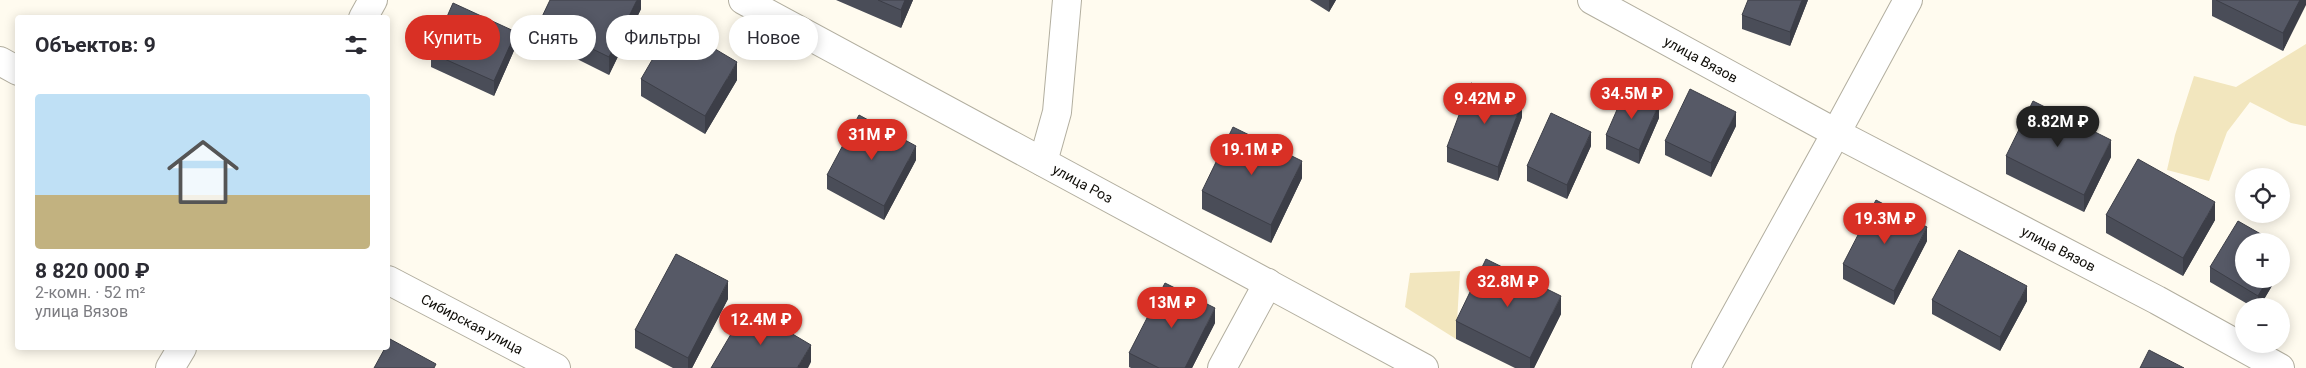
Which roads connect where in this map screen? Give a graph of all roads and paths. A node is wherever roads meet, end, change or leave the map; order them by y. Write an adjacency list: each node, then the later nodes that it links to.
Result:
1 (373, 0): 6 (street)
2 (743, 0): 10 (street, улица Роз)
3 (1067, 0): 10 (street)
4 (1592, 0): 9 (street, улица Вязов)
5 (1908, 0): 9 (street)
6 (365, 15)
7 (0, 61): 8 (street)
8 (15, 69)
9 (1836, 133): 18 (street); 19 (street, улица Вязов)
10 (1043, 162): 12 (street, улица Роз)
11 (390, 281): 15 (street, Сибирская улица)
12 (1268, 284): 16 (street); 17 (street, улица Роз)
13 (181, 350): 14 (street)
14 (170, 368)
15 (556, 368)
16 (1222, 368)
17 (1424, 368)
18 (1706, 368)
19 (2280, 368)

